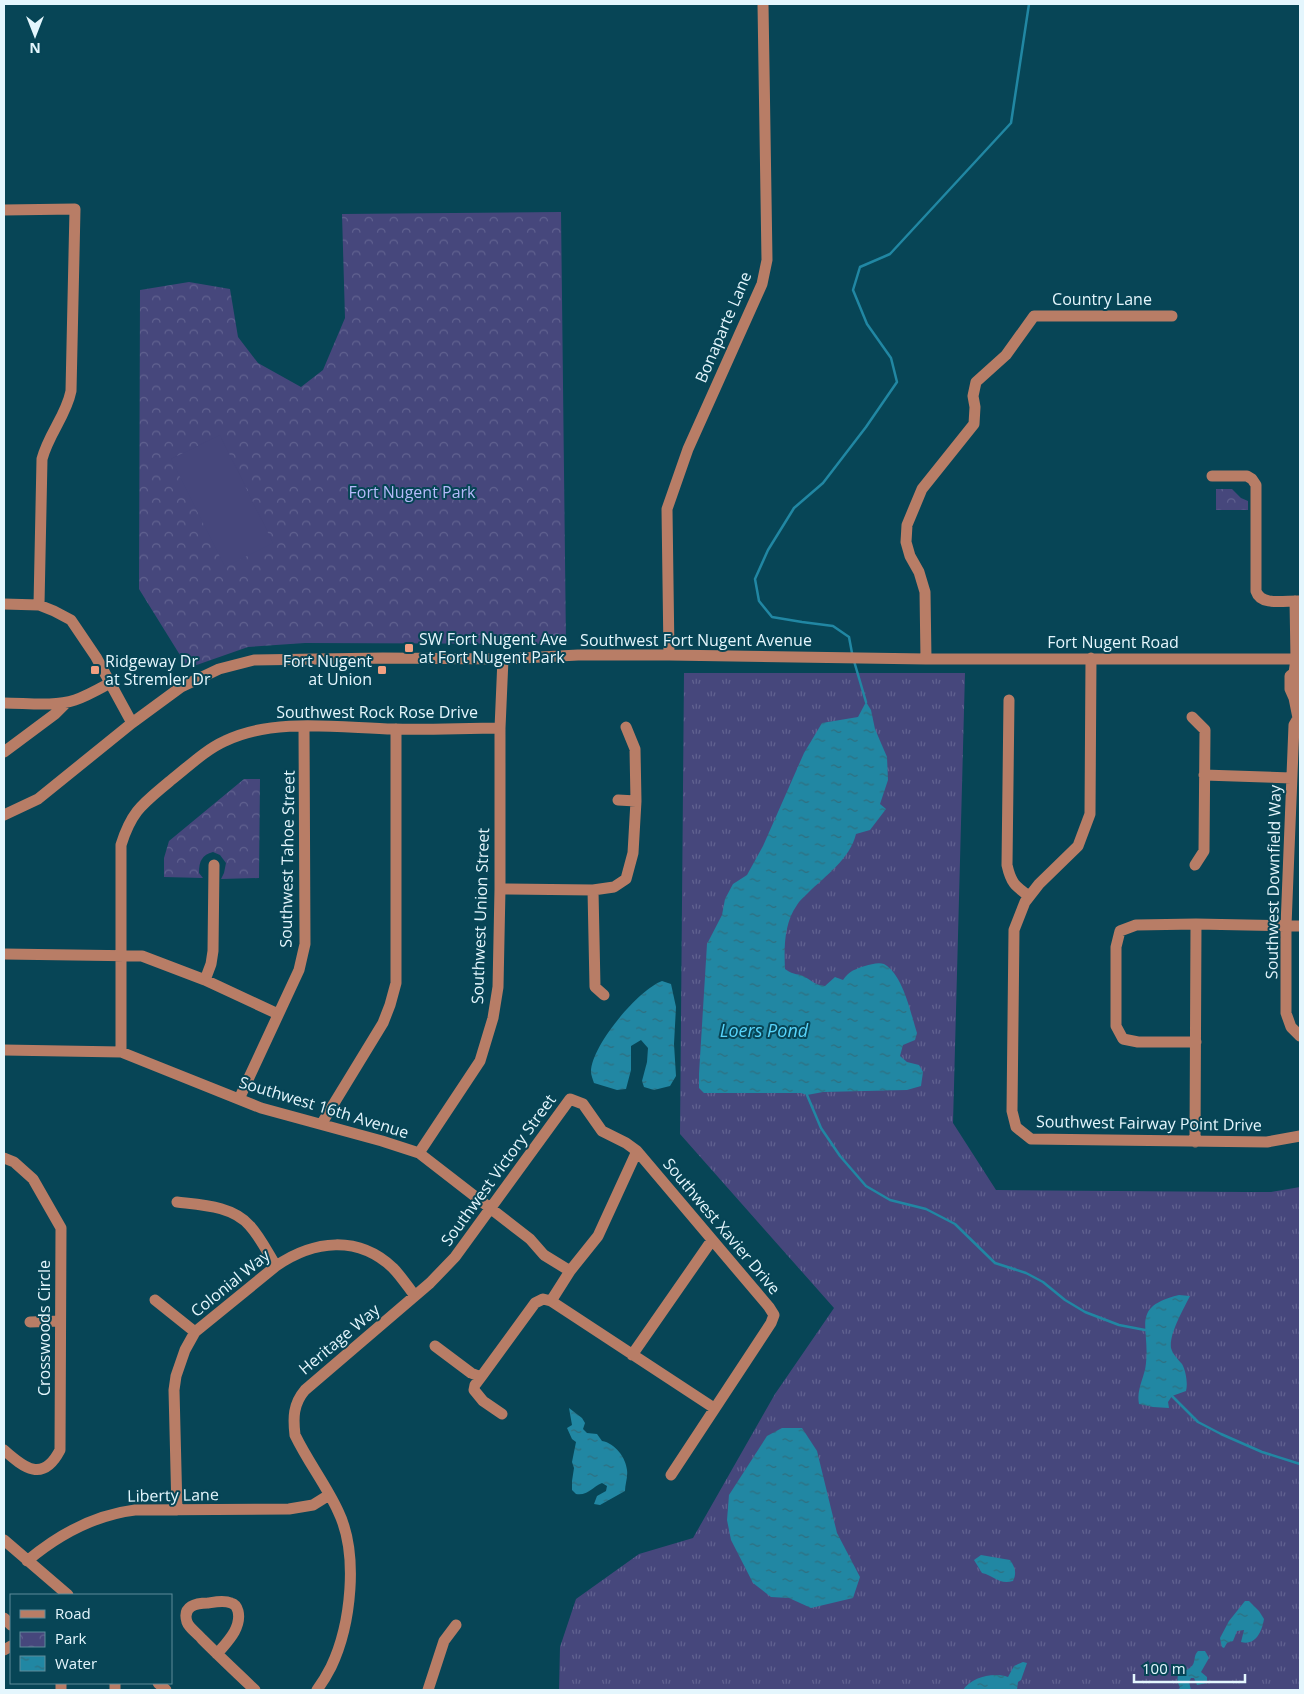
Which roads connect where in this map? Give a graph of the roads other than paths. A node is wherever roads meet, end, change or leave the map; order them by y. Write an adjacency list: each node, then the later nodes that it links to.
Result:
1 (763, 4): 8 (street, Bonaparte Lane)
2 (4, 210): 7 (street)
3 (1172, 316): 11 (street, Country Lane)
4 (1212, 476): 5 (street)
5 (1298, 601): 12 (street, Southwest Downfield Way)
6 (4, 604): 7 (street)
7 (39, 605): 13 (street)
8 (669, 655): 10 (street, Southwest Fort Nugent Avenue); 11 (street, Southwest Fort Nugent Avenue)
9 (1091, 658): 11 (street, Fort Nugent Road); 12 (street, Fort Nugent Road); 33 (street, Southwest Fairway Point Drive)
10 (503, 659): 18 (street, Southwest Fort Nugent Avenue); 21 (street, Southwest Union Street)
11 (926, 659)
12 (1298, 659): 25 (street, Southwest Downfield Way)
13 (110, 683): 15 (street); 18 (street)
14 (1009, 700): 33 (street)
15 (67, 702): 16 (street); 23 (street)
16 (4, 703)
17 (1192, 717): 24 (street)
18 (132, 723): 28 (street, Southwest Fort Nugent Avenue)
19 (304, 726): 22 (street, Southwest Rock Rose Drive); 38 (street, Southwest Rock Rose Drive); 41 (street, Southwest Tahoe Street)
20 (626, 727): 27 (street)
21 (500, 728): 22 (street, Southwest Rock Rose Drive); 31 (street, Southwest Union Street)
22 (396, 729): 47 (street)
23 (4, 752)
24 (1204, 775): 25 (street); 30 (street)
25 (1291, 778): 35 (street, Southwest Downfield Way)
26 (618, 800): 27 (street)
27 (636, 801): 32 (street)
28 (4, 815)
29 (214, 865): 39 (street)
30 (1195, 865)
31 (500, 889): 32 (street); 51 (street, Southwest Union Street)
32 (593, 890): 40 (street)
33 (1029, 896): 49 (street, Southwest Fairway Point Drive)
34 (1196, 924): 35 (street); 43 (street); 43 (street)
35 (1286, 926): 36 (street); 42 (street, Southwest Downfield Way)
36 (1300, 926)
37 (4, 954): 38 (street)
38 (122, 956): 39 (street); 45 (street, Southwest Rock Rose Drive)
39 (205, 980): 41 (street)
40 (604, 995)
41 (278, 1014): 46 (street, Southwest Tahoe Street)
42 (1300, 1036)
43 (1196, 1042): 49 (street)
44 (4, 1050): 45 (street, Southwest 16th Avenue)
45 (121, 1052): 46 (street, Southwest 16th Avenue)
46 (239, 1099): 47 (street, Southwest 16th Avenue)
47 (322, 1123): 51 (street, Southwest 16th Avenue)
48 (1300, 1136): 49 (street, Southwest Fairway Point Drive)
49 (1195, 1142)
50 (637, 1151): 54 (street, Southwest Victory Street); 55 (street, Southwest Xavier Drive); 57 (street)
51 (419, 1153): 54 (street, Southwest 16th Avenue)
52 (4, 1158): 61 (street, Crosswoods Circle)
53 (178, 1202): 56 (street)
54 (490, 1210): 57 (street, Southwest 16th Avenue); 58 (street, Southwest Victory Street)
55 (712, 1240): 65 (street); 67 (street, Southwest Xavier Drive)
56 (276, 1266): 58 (street, Colonial Way); 63 (street, Colonial Way)
57 (570, 1271): 60 (street)
58 (415, 1296): 71 (street, Heritage Way)
59 (155, 1300): 63 (street)
60 (551, 1301): 65 (street); 66 (street)
61 (60, 1321): 62 (street); 69 (street, Crosswoods Circle)
62 (30, 1322)
63 (195, 1332): 72 (street, Colonial Way)
64 (435, 1346): 66 (street)
65 (632, 1355): 67 (street)
66 (481, 1377): 68 (street)
67 (714, 1408): 70 (street, Southwest Xavier Drive)
68 (502, 1414)
69 (4, 1450)
70 (671, 1475)
71 (329, 1495): 72 (street, Liberty Lane); 79 (street, Heritage Way)
72 (177, 1510): 74 (street, Liberty Lane)
73 (4, 1540): 74 (street)
74 (27, 1561): 75 (street)
75 (64, 1594)
76 (456, 1626): 80 (street)
77 (217, 1654): 77 (street); 78 (street)
78 (254, 1690)
79 (317, 1690)
80 (428, 1690)

